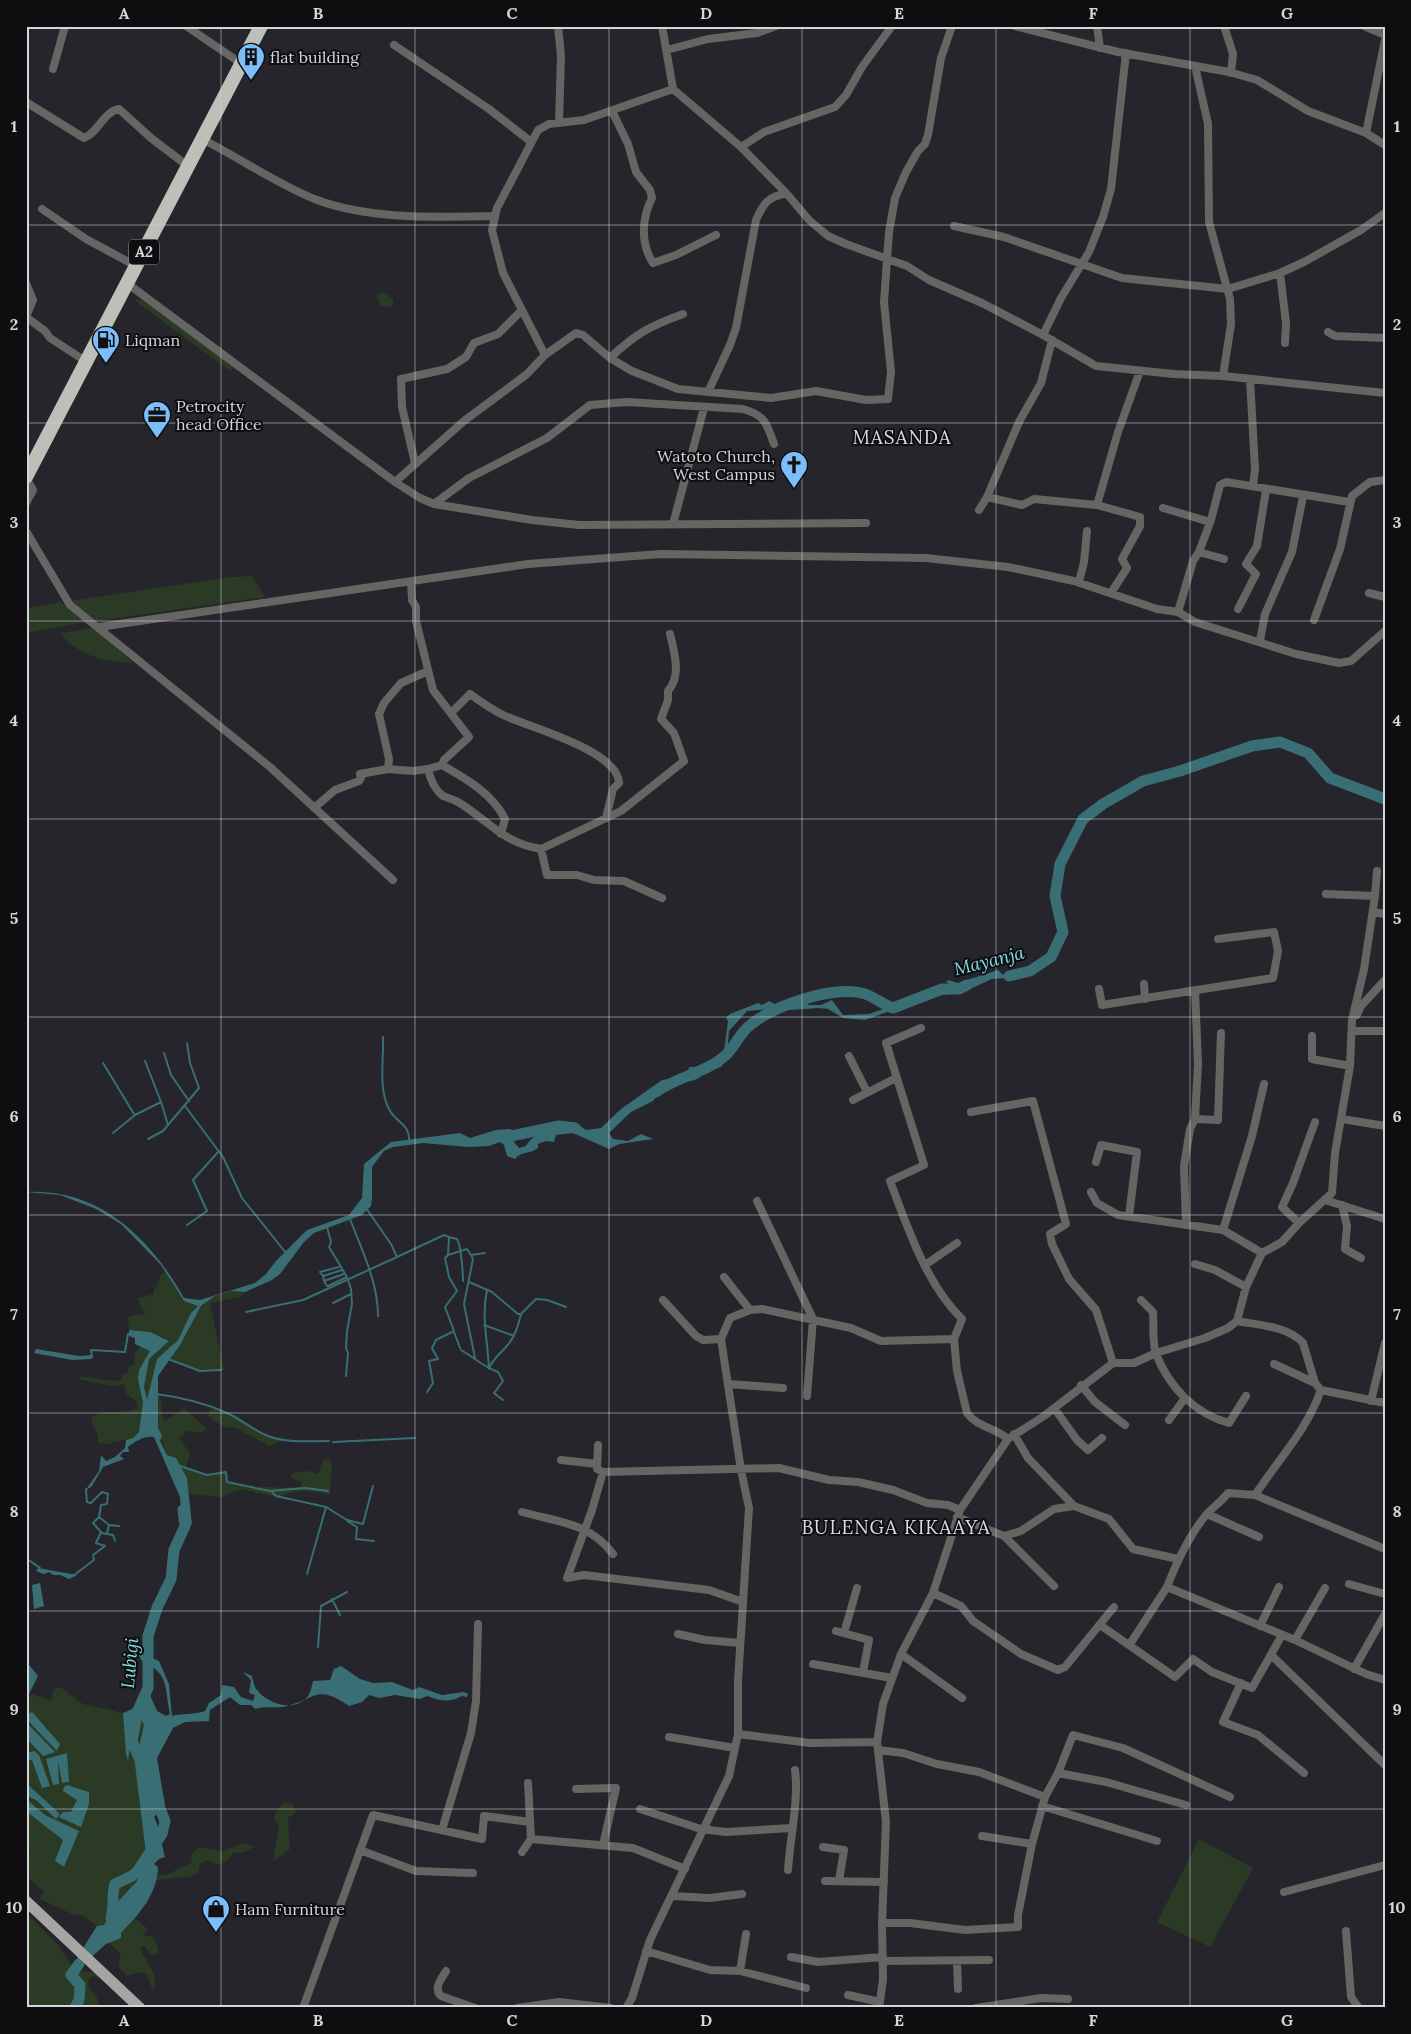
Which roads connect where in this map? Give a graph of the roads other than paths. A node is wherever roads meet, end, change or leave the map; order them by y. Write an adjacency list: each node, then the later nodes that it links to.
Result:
1 (65, 26): 21 (street)
2 (186, 26): 19 (street)
3 (261, 26): 19 (highway, A2)
4 (558, 26): 26 (street)
5 (662, 26): 17 (street)
6 (776, 26): 17 (street)
7 (892, 26): 31 (street)
8 (952, 26): 39 (street)
9 (1015, 26): 16 (street)
10 (1098, 26): 16 (street)
11 (1224, 26): 22 (street)
12 (1364, 26): 13 (street)
13 (1385, 35)
14 (1385, 40): 27 (street)
15 (394, 46): 29 (street)
16 (1100, 48): 18 (street)
17 (667, 50): 23 (street)
18 (1126, 53): 20 (street); 40 (street)
19 (242, 64): 28 (highway, A2)
20 (1195, 66): 22 (street); 46 (street)
21 (53, 69)
22 (1231, 73): 27 (street)
23 (673, 89): 25 (street); 31 (street)
24 (26, 102): 32 (street)
25 (612, 111): 26 (street); 38 (street)
26 (559, 123): 29 (street)
27 (1366, 133): 30 (street)
28 (202, 139): 32 (highway, A2); 36 (street)
29 (530, 141): 36 (street)
30 (1385, 145)
31 (741, 147): 33 (street)
32 (189, 167): 41 (highway, A2)
33 (787, 194): 39 (street); 62 (street)
34 (42, 209): 41 (street)
35 (1385, 213): 42 (street)
36 (494, 216): 48 (street)
37 (954, 226): 40 (street)
38 (716, 235)
39 (887, 258): 52 (street); 62 (street)
40 (1082, 265): 46 (street); 52 (street)
41 (136, 266): 44 (highway, A2)
42 (1280, 273): 46 (street); 55 (street)
43 (26, 283): 58 (street)
44 (128, 284): 58 (highway, A2); 69 (street)
45 (26, 289): 47 (street)
46 (1228, 289): 60 (street)
47 (26, 311)
48 (522, 311): 56 (street); 66 (street)
49 (683, 314): 57 (street)
50 (26, 322): 58 (street)
51 (1328, 332): 53 (street)
52 (1043, 335): 54 (street)
53 (1385, 338)
54 (1052, 340): 59 (street); 73 (street)
55 (1285, 343)
56 (544, 355): 57 (street); 66 (street)
57 (610, 358): 62 (street)
58 (85, 365): 67 (highway, A2)
59 (1140, 371): 60 (street); 77 (street)
60 (1223, 376): 61 (street)
61 (1250, 379): 63 (street); 70 (street)
62 (708, 392)
63 (1385, 393)
64 (704, 408): 65 (street); 76 (street); 82 (street)
65 (774, 444)
66 (415, 463): 69 (street)
67 (26, 478): 75 (street)
68 (1385, 480): 74 (street)
69 (395, 482): 76 (street)
70 (1253, 486): 71 (street); 80 (street)
71 (1266, 490): 72 (street); 92 (street)
72 (1303, 496): 74 (street); 98 (street)
73 (987, 497): 77 (street); 79 (street)
74 (1349, 502): 94 (street)
75 (26, 503)
76 (434, 504): 82 (street)
77 (1097, 505): 89 (street)
78 (1163, 508): 80 (street)
79 (979, 510)
80 (1210, 522): 85 (street)
81 (866, 523): 82 (street)
82 (673, 524)
83 (26, 531): 95 (street)
84 (1088, 531): 88 (street)
85 (1199, 552): 86 (street); 93 (street)
86 (1224, 560)
87 (411, 581): 88 (street); 95 (street); 99 (street)
88 (1078, 582): 89 (street)
89 (1111, 593): 93 (street)
90 (1369, 594): 91 (street)
91 (1385, 596)
92 (1238, 609)
93 (1178, 612): 98 (street)
94 (1314, 620)
95 (99, 627): 104 (street)
96 (1385, 631): 98 (street)
97 (670, 634): 105 (street)
98 (1260, 641)
99 (428, 671): 100 (street); 102 (street)
100 (451, 713): 101 (street); 105 (street)
101 (442, 765): 103 (street); 106 (street)
102 (388, 769): 103 (street); 104 (street)
103 (428, 769): 106 (street)
104 (314, 808): 109 (street)
105 (606, 818): 107 (street)
106 (501, 834): 107 (street)
107 (541, 849): 112 (street)
108 (1377, 870): 111 (street)
109 (394, 880)
110 (1326, 894): 111 (street)
111 (1375, 896): 113 (street)
112 (662, 898)
113 (1373, 912): 114 (street); 121 (street)
114 (1385, 914)
115 (1218, 939): 119 (street)
116 (1385, 980): 121 (street)
117 (1144, 984): 120 (street)
118 (1099, 989): 120 (street)
119 (1195, 990): 120 (street); 134 (street)
120 (1145, 999)
121 (1352, 1020): 123 (street)
122 (920, 1028): 129 (street)
123 (1352, 1031): 124 (street); 128 (street)
124 (1385, 1031)
125 (1221, 1034): 134 (street)
126 (1312, 1036): 128 (street)
127 (849, 1056): 131 (street)
128 (1350, 1066): 135 (street)
129 (896, 1078): 131 (street); 152 (street)
130 (1264, 1084): 147 (street)
131 (867, 1092): 132 (street)
132 (853, 1100)
133 (971, 1112): 164 (street)
134 (1195, 1118): 146 (street)
135 (1342, 1119): 137 (street); 140 (street)
136 (1315, 1122): 145 (street)
137 (1385, 1126)
138 (1096, 1162): 143 (street)
139 (1091, 1192): 143 (street)
140 (1325, 1200): 142 (street); 145 (street)
141 (757, 1201): 158 (street)
142 (1342, 1206): 144 (street); 150 (street)
143 (1129, 1216): 146 (street)
144 (1385, 1219)
145 (1299, 1223): 149 (street)
146 (1186, 1225): 147 (street)
147 (1223, 1230): 149 (street)
148 (957, 1243): 152 (street)
149 (1262, 1253): 154 (street)
150 (1361, 1258)
151 (1195, 1264): 154 (street)
152 (926, 1265): 161 (street)
153 (724, 1277): 157 (street)
154 (1246, 1286): 159 (street)
155 (663, 1300): 160 (street)
156 (1140, 1300): 163 (street)
157 (750, 1310): 158 (street); 160 (street)
158 (813, 1319): 161 (street); 171 (street)
159 (1237, 1321): 163 (street); 166 (street)
160 (720, 1339): 167 (street)
161 (954, 1339): 179 (street)
162 (1385, 1343): 174 (street)
163 (1156, 1353): 164 (street); 173 (street)
164 (1112, 1363): 168 (street)
165 (1274, 1364): 166 (street)
166 (1314, 1383): 170 (street)
167 (728, 1384): 169 (street); 184 (street)
168 (1081, 1385): 176 (street); 178 (street)
169 (783, 1388)
170 (1320, 1390): 174 (street); 186 (street)
171 (807, 1396)
172 (1246, 1396): 173 (street)
173 (1185, 1398): 177 (street)
174 (1371, 1401): 175 (street)
175 (1385, 1403)
176 (1054, 1408): 179 (street); 180 (street)
177 (1169, 1420)
178 (1125, 1425)
179 (1011, 1436): 187 (street); 189 (street)
180 (1102, 1438)
181 (598, 1446): 183 (street)
182 (561, 1460): 183 (street)
183 (597, 1464): 185 (street)
184 (741, 1470): 185 (street); 189 (street); 205 (street)
185 (603, 1472): 191 (street)
186 (1255, 1495): 190 (street); 194 (street)
187 (1074, 1506): 192 (street); 196 (street)
188 (522, 1512): 191 (street)
189 (958, 1513): 192 (street); 203 (street)
190 (1207, 1514): 193 (street); 196 (street)
191 (585, 1528): 195 (street); 205 (street)
192 (1004, 1536): 198 (street)
193 (1259, 1537)
194 (1385, 1549)
195 (613, 1554)
196 (1178, 1559): 199 (street)
197 (1349, 1584): 204 (street)
198 (1054, 1586)
199 (1167, 1587): 210 (street); 215 (street)
200 (1279, 1587): 210 (street)
201 (857, 1588): 220 (street)
202 (1325, 1588): 213 (street)
203 (933, 1593): 209 (street); 216 (street)
204 (1385, 1594)
205 (743, 1602): 214 (street)
206 (1114, 1607): 209 (street)
207 (1385, 1614): 219 (street)
208 (478, 1624): 242 (street)
209 (1100, 1625): 215 (street)
210 (1260, 1626): 212 (street)
211 (678, 1634): 214 (street)
212 (1282, 1635): 213 (street); 217 (street)
213 (1295, 1640): 219 (street)
214 (740, 1643): 225 (street)
215 (1130, 1644): 223 (street)
216 (901, 1654): 221 (street); 224 (street)
217 (1272, 1655): 223 (street); 229 (street)
218 (813, 1664): 220 (street)
219 (1354, 1669): 222 (street)
220 (862, 1672): 221 (street)
221 (892, 1678): 227 (street)
222 (1385, 1680)
223 (1241, 1683): 232 (street)
224 (962, 1698)
225 (738, 1734): 227 (street); 228 (street)
226 (669, 1737): 228 (street)
227 (878, 1746): 236 (street); 257 (street)
228 (735, 1748): 241 (street)
229 (1385, 1765)
230 (795, 1770): 240 (street)
231 (1058, 1774): 235 (street); 236 (street); 237 (street)
232 (1304, 1774)
233 (528, 1783): 239 (street)
234 (576, 1789): 247 (street)
235 (1230, 1797)
236 (1043, 1802): 245 (street); 246 (street)
237 (1186, 1806)
238 (640, 1809): 241 (street)
239 (530, 1822): 242 (street); 244 (street)
240 (791, 1828): 241 (street); 253 (street)
241 (701, 1829): 252 (street)
242 (442, 1830): 249 (street)
243 (982, 1836): 246 (street)
244 (531, 1839): 247 (street); 250 (street)
245 (1157, 1841)
246 (1032, 1844): 262 (street)
247 (603, 1845): 252 (street)
248 (822, 1847): 256 (street)
249 (360, 1850): 254 (street); 278 (street)
250 (522, 1852)
251 (1385, 1866): 258 (street)
252 (685, 1869): 260 (street)
253 (788, 1870)
254 (473, 1874)
255 (825, 1881): 256 (street)
256 (839, 1881): 257 (street)
257 (884, 1882): 262 (street)
258 (1284, 1892)
259 (742, 1894): 260 (street)
260 (672, 1896): 265 (street)
261 (26, 1902): 277 (main road)
262 (882, 1923): 267 (street)
263 (1346, 1932): 284 (street)
264 (746, 1934): 271 (street)
265 (646, 1951): 271 (street); 282 (street)
266 (790, 1957): 267 (street)
267 (883, 1959): 269 (street); 276 (street)
268 (989, 1960): 269 (street)
269 (957, 1961): 273 (street)
270 (446, 1971): 279 (street)
271 (740, 1971): 272 (street)
272 (806, 1988)
273 (958, 1989)
274 (848, 1995): 276 (street)
275 (1068, 1999): 283 (street)
276 (880, 2005)
277 (140, 2008)
278 (303, 2008)
279 (475, 2008)
280 (516, 2008): 281 (street)
281 (611, 2008)
282 (626, 2008)
283 (976, 2008)
284 (1359, 2008)

